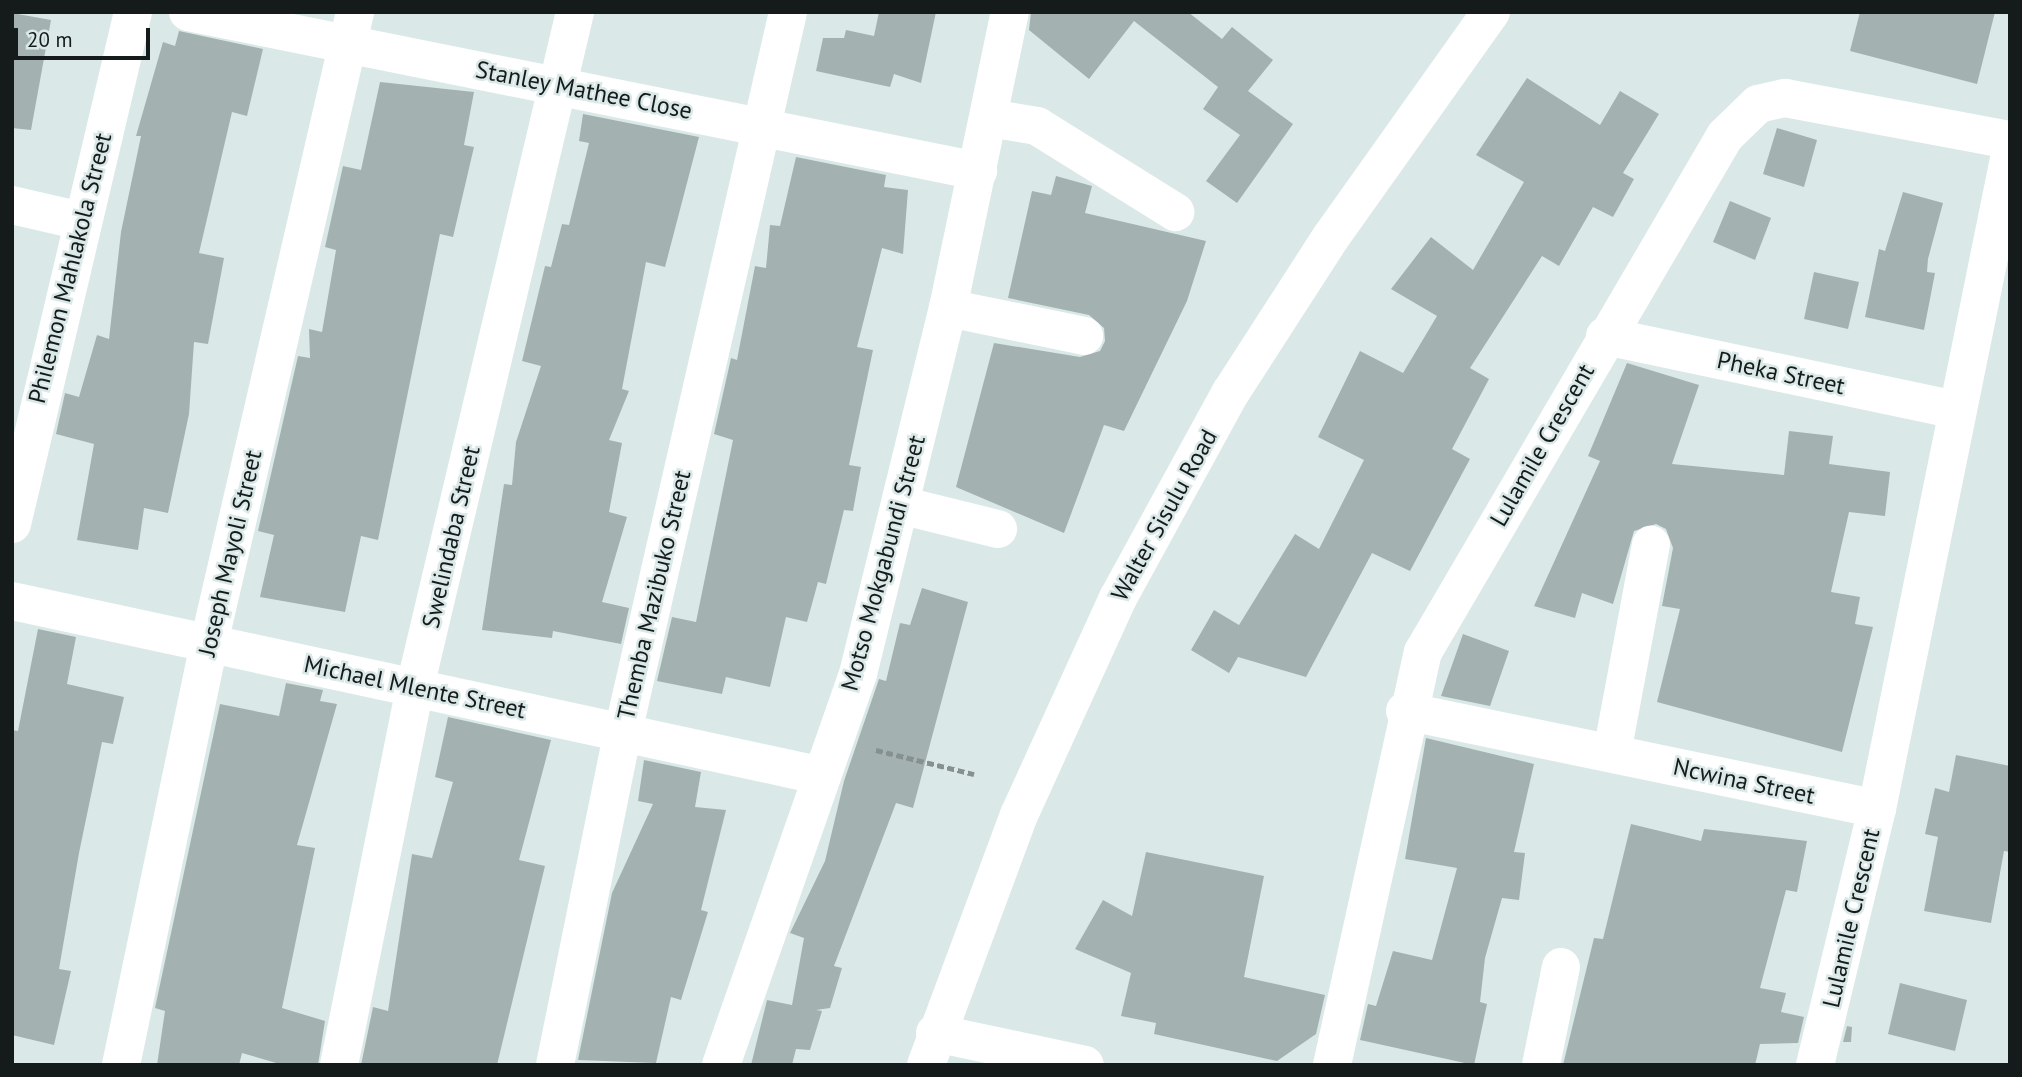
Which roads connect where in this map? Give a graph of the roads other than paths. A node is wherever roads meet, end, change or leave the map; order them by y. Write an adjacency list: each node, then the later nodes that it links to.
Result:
1 (132, 12): 16 (street, Philemon Mahlakola Street)
2 (188, 12): 7 (street, Stanley Mathee Close)
3 (575, 12): 8 (street, Swelindaba Street)
4 (788, 12): 10 (street, Themba Mazibuko Street)
5 (1010, 12): 9 (street, Motso Mokgabundi Street)
6 (1479, 16): 35 (street, Walter Sisulu Road)
7 (351, 28): 8 (street, Stanley Mathee Close); 27 (street, Joseph Mayoli Street)
8 (558, 85): 10 (street, Stanley Mathee Close); 28 (street, Swelindaba Street)
9 (989, 118): 13 (street, Motso Mokgabundi Street); 15 (street)
10 (762, 127): 13 (street, Stanley Mathee Close); 30 (street, Themba Mazibuko Street)
11 (2010, 141): 19 (street, Lulamile Crescent)
12 (2010, 154): 20 (street, Lulamile Crescent)
13 (978, 172): 17 (street, Motso Mokgabundi Street)
14 (12, 205): 16 (street)
15 (1175, 212)
16 (81, 221): 21 (street, Philemon Mahlakola Street)
17 (948, 308): 18 (street); 22 (street, Motso Mokgabundi Street)
18 (1084, 336)
19 (1605, 336): 20 (street, Pheka Street); 29 (street, Lulamile Crescent)
20 (1956, 410): 33 (street, Lulamile Crescent)
21 (22, 428): 23 (street, Philemon Mahlakola Street)
22 (901, 505): 24 (street); 32 (street, Motso Mokgabundi Street)
23 (12, 524)
24 (998, 529)
25 (1651, 545): 31 (street)
26 (12, 601): 27 (street, Michael Mlente Street)
27 (209, 643): 28 (street, Michael Mlente Street); 36 (street, Joseph Mayoli Street)
28 (415, 687): 30 (street, Michael Mlente Street); 37 (street, Swelindaba Street)
29 (1405, 711): 31 (street, Ncwina Street); 41 (street, Lulamile Crescent)
30 (623, 732): 32 (street, Michael Mlente Street); 38 (street, Themba Mazibuko Street)
31 (1612, 753): 33 (street, Ncwina Street)
32 (818, 775): 39 (street, Motso Mokgabundi Street)
33 (1877, 809): 43 (street, Lulamile Crescent)
34 (1561, 967): 42 (street)
35 (930, 1049): 40 (street)
36 (121, 1065)
37 (339, 1065)
38 (555, 1065)
39 (721, 1065)
40 (1085, 1065)
41 (1332, 1065)
42 (1541, 1065)
43 (1815, 1065)

